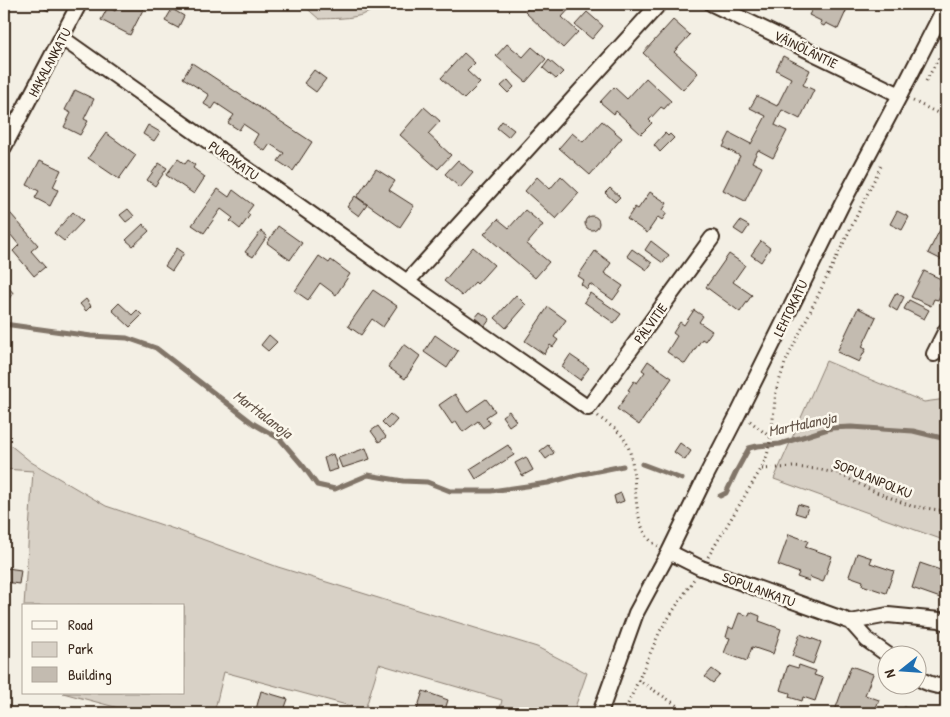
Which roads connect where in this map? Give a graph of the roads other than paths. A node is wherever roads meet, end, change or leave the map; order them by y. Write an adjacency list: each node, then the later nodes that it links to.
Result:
1 (80, 4): 5 (street, HAKALANKATU)
2 (659, 4): 9 (street)
3 (712, 4): 6 (street, VÄINÖLÄNTIE)
4 (946, 5): 6 (street, LEHTOKATU)
5 (62, 38): 7 (street, HAKALANKATU); 9 (street, PUROKATU)
6 (900, 95): 13 (street, LEHTOKATU)
7 (4, 147)
8 (712, 238): 12 (street, PÄLVITIE)
9 (407, 282): 12 (street, PUROKATU)
10 (946, 330): 11 (street)
11 (934, 354)
12 (588, 408)
13 (670, 552): 14 (street, SOPULANKATU); 19 (street, LEHTOKATU)
14 (850, 622): 15 (street); 16 (street, SOPULANKATU)
15 (946, 622)
16 (878, 648)
17 (928, 683): 18 (street)
18 (946, 686)
19 (600, 713)

